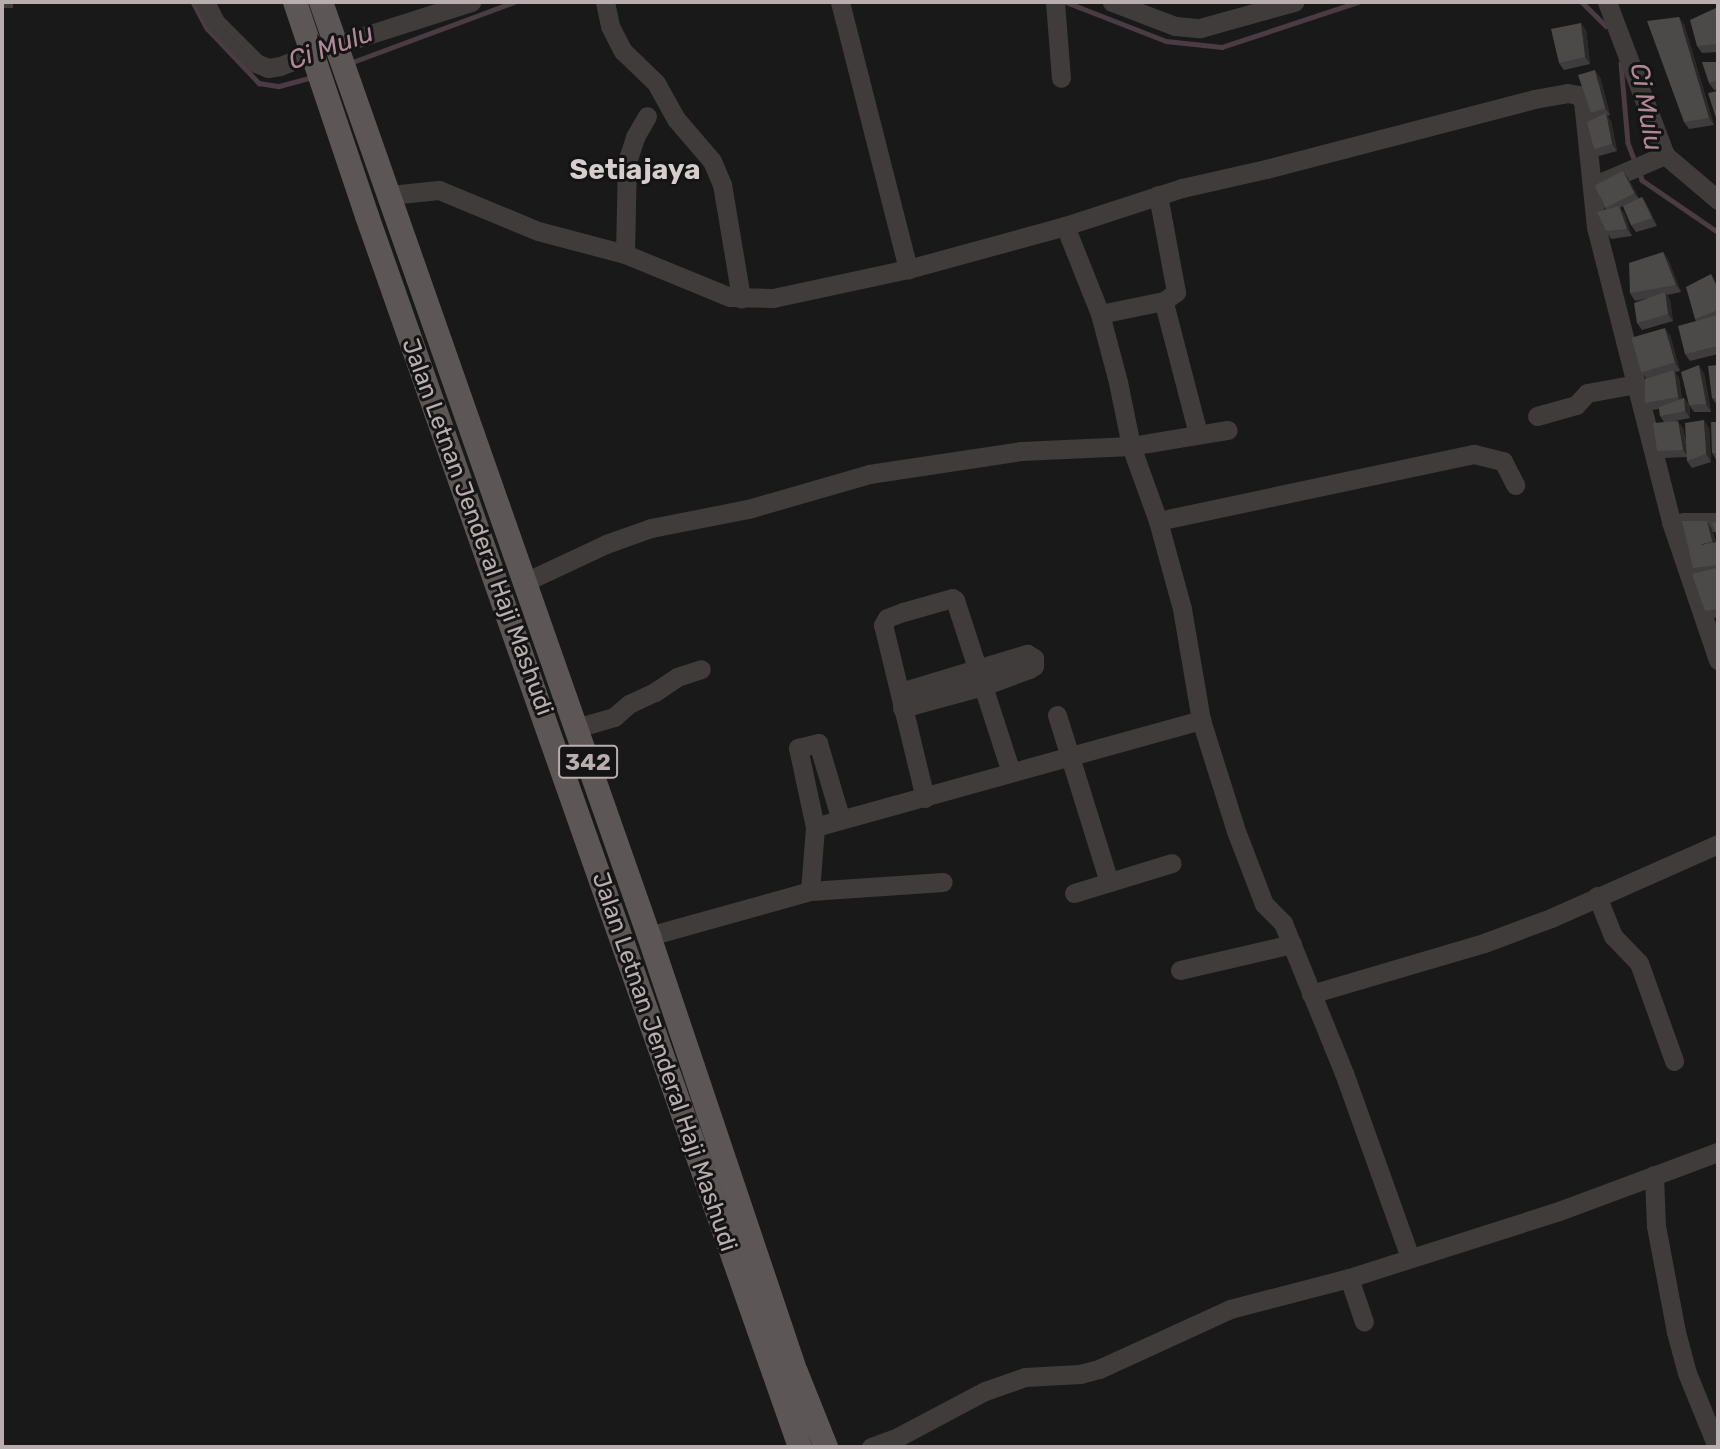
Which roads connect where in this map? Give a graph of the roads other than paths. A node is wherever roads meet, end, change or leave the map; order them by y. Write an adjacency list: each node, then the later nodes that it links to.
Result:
1 (205, 2): 12 (street)
2 (295, 2): 12 (main road, Jalan Letnan Jenderal Haji Mashudi / 342)
3 (321, 2): 11 (main road, Jalan Letnan Jenderal Haji Mashudi / 342)
4 (471, 2): 11 (street)
5 (605, 2): 23 (street)
6 (840, 2): 22 (street)
7 (1112, 2): 8 (street)
8 (1294, 2)
9 (1607, 2): 15 (street)
10 (1055, 4): 13 (street)
11 (337, 47): 17 (main road, Jalan Letnan Jenderal Haji Mashudi / 342)
12 (312, 56): 66 (main road, Jalan Letnan Jenderal Haji Mashudi / 342)
13 (1061, 78)
14 (648, 116): 21 (street)
15 (1665, 155): 16 (street); 19 (street)
16 (1592, 186): 18 (street); 26 (street)
17 (390, 195): 21 (street); 35 (main road, Jalan Letnan Jenderal Haji Mashudi / 342)
18 (1158, 195): 20 (street); 24 (street)
19 (1718, 200)
20 (1065, 226): 22 (street); 25 (street)
21 (625, 254): 23 (street)
22 (908, 269): 23 (street)
23 (741, 298)
24 (1164, 301): 25 (street); 29 (street)
25 (1100, 314): 30 (street)
26 (1636, 384): 27 (street); 33 (street)
27 (1537, 416)
28 (1228, 430): 29 (street)
29 (1198, 434): 30 (street)
30 (1131, 446): 32 (street); 35 (street)
31 (1516, 485): 32 (street)
32 (1158, 521): 41 (street)
33 (1671, 522): 34 (street); 36 (street)
34 (1718, 522)
35 (525, 582): 42 (main road, Jalan Letnan Jenderal Haji Mashudi / 342)
36 (1718, 660)
37 (701, 669): 42 (street)
38 (981, 679): 39 (street); 39 (street); 44 (street)
39 (901, 700): 45 (street)
40 (1057, 715): 43 (street)
41 (1201, 720): 43 (street); 56 (street)
42 (576, 728): 55 (main road, Jalan Letnan Jenderal Haji Mashudi / 342)
43 (1070, 757): 44 (street); 51 (street)
44 (1011, 772): 45 (street)
45 (925, 798): 46 (street)
46 (841, 820): 47 (street); 47 (street)
47 (815, 827): 52 (street)
48 (1718, 844): 54 (street)
49 (1172, 863): 51 (street)
50 (943, 882): 52 (street)
51 (1109, 882): 53 (street)
52 (810, 891): 55 (street)
53 (1074, 893)
54 (1597, 897): 58 (street); 59 (street)
55 (649, 936): 67 (main road, Jalan Letnan Jenderal Haji Mashudi / 342)
56 (1292, 944): 57 (street); 58 (street)
57 (1180, 970)
58 (1311, 994): 62 (street)
59 (1674, 1062)
60 (1718, 1152): 61 (street)
61 (1654, 1175): 62 (street); 65 (street)
62 (1410, 1257): 63 (street)
63 (1349, 1278): 64 (street); 68 (street)
64 (1364, 1322)
65 (1712, 1413): 69 (street)
66 (794, 1446)
67 (826, 1447)
68 (871, 1447)
69 (1717, 1447)

